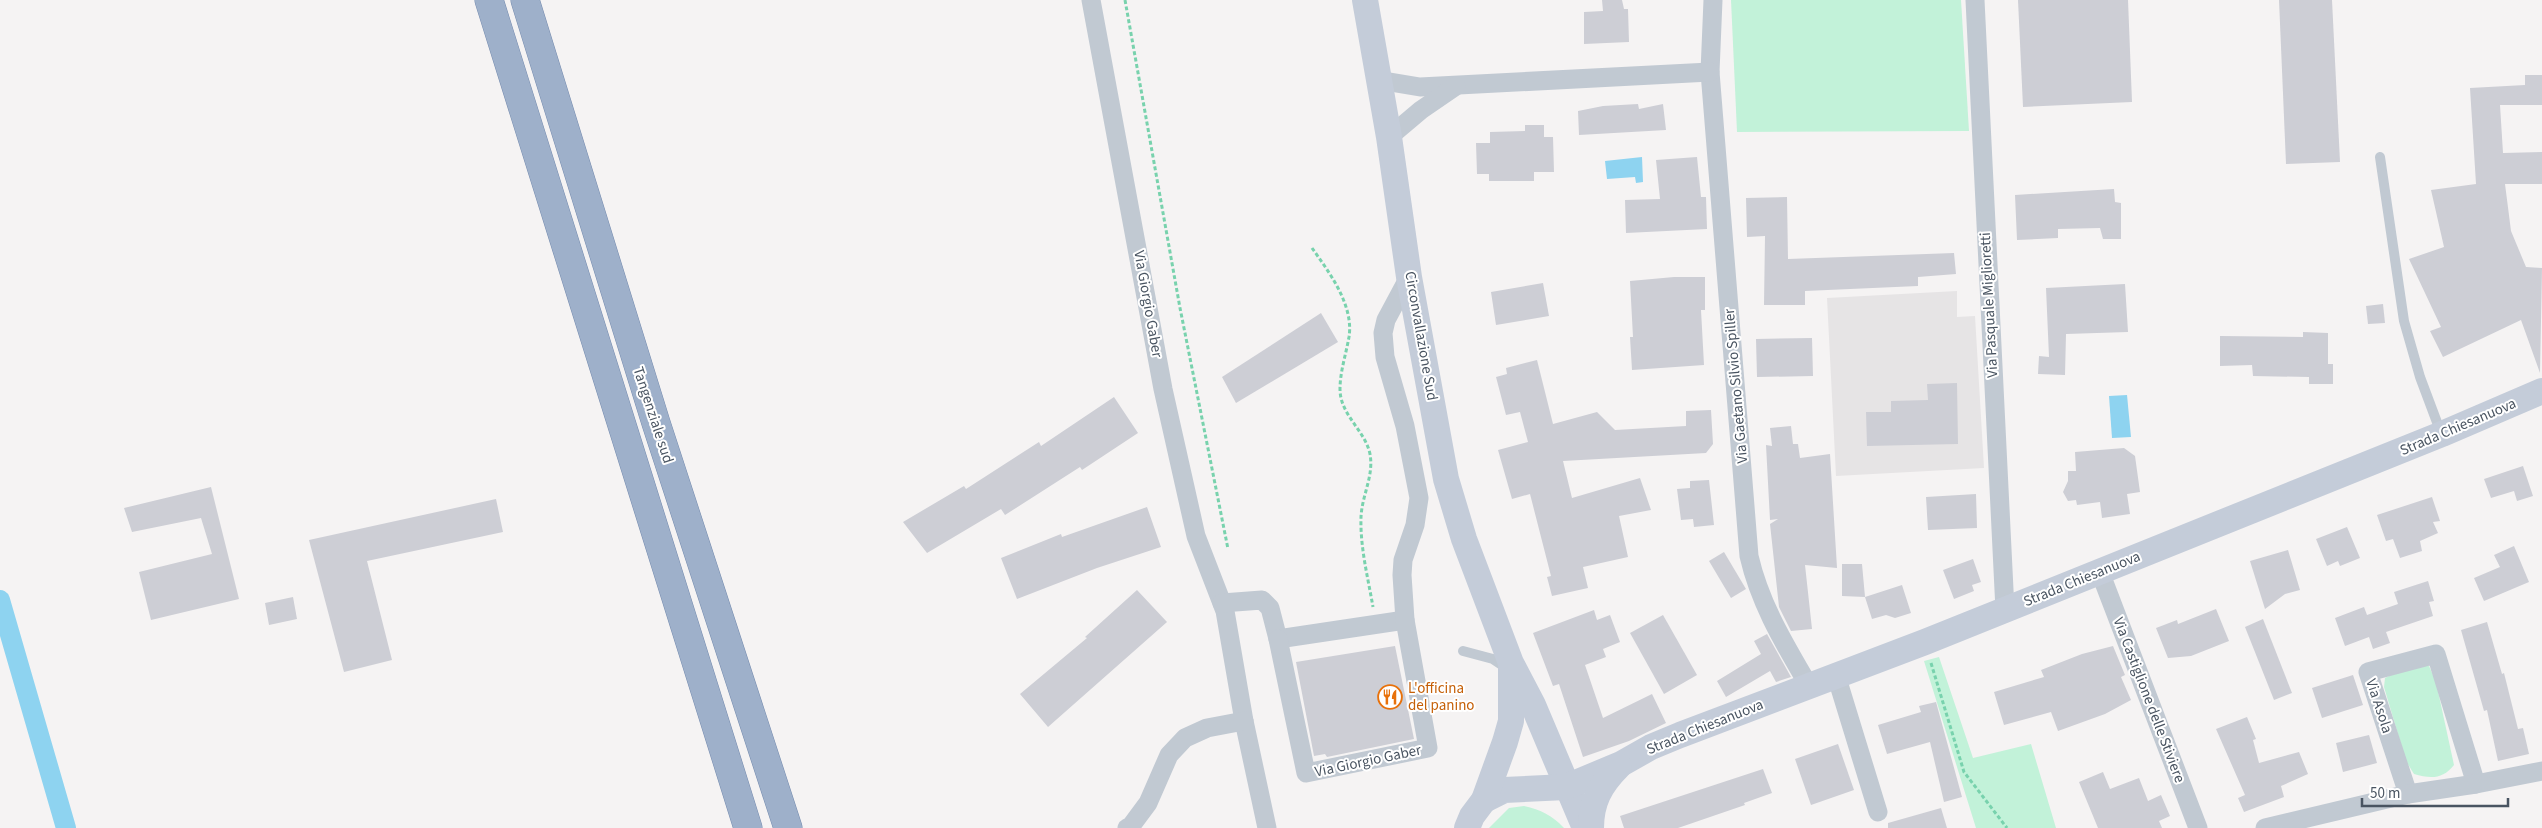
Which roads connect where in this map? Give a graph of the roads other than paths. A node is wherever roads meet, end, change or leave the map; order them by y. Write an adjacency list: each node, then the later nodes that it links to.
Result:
1 (489, 0): 32 (highway)
2 (1091, 0): 16 (street, Via Giorgio Gaber)
3 (1365, 0): 8 (main road, Circonvallazione Sud)
4 (1713, 0): 7 (street, Via Gaetano Silvio Spiller)
5 (1975, 0): 17 (street, Via Pasquale Miglioretti)
6 (527, 3): 33 (highway, Tangenziale sud)
7 (1710, 72): 9 (street); 23 (street, Via Gaetano Silvio Spiller)
8 (1378, 80): 9 (street); 10 (main road, Circonvallazione Sud)
9 (1456, 86): 10 (street)
10 (1389, 137): 12 (main road, Circonvallazione Sud)
11 (2380, 157): 14 (lane)
12 (1409, 277): 18 (street); 21 (main road, Circonvallazione Sud)
13 (2542, 391): 14 (main road, Strada Chiesanuova)
14 (2442, 434): 15 (main road, Strada Chiesanuova)
15 (2100, 572): 17 (main road, Strada Chiesanuova); 38 (street, Via Castiglione delle Stiviere)
16 (1222, 603): 19 (street, Via Giorgio Gaber); 24 (street, Via Giorgio Gaber)
17 (2004, 610): 22 (main road, Strada Chiesanuova)
18 (1405, 620): 19 (street); 19 (street, Via Giorgio Gaber)
19 (1278, 639)
20 (1463, 650): 21 (lane)
21 (1511, 667): 28 (main road, Circonvallazione Sud); 31 (main road, Circonvallazione Sud)
22 (1836, 676): 23 (main road, Strada Chiesanuova); 30 (street)
23 (1809, 686): 25 (main road, Strada Chiesanuova)
24 (1244, 721): 34 (street); 35 (street, Via Giorgio Gaber)
25 (1621, 764): 28 (main road, Circonvallazione Sud); 37 (main road)
26 (2542, 771): 27 (street)
27 (2476, 784): 29 (street); 29 (street, Via Asola)
28 (1566, 787): 31 (main road, Circonvallazione Sud); 36 (main road)
29 (2408, 794): 39 (street)
30 (1878, 812)
31 (1469, 818)
32 (748, 828)
33 (788, 828)
34 (1127, 828)
35 (1267, 828)
36 (1585, 828)
37 (1591, 828)
38 (2198, 828)
39 (2265, 828)

